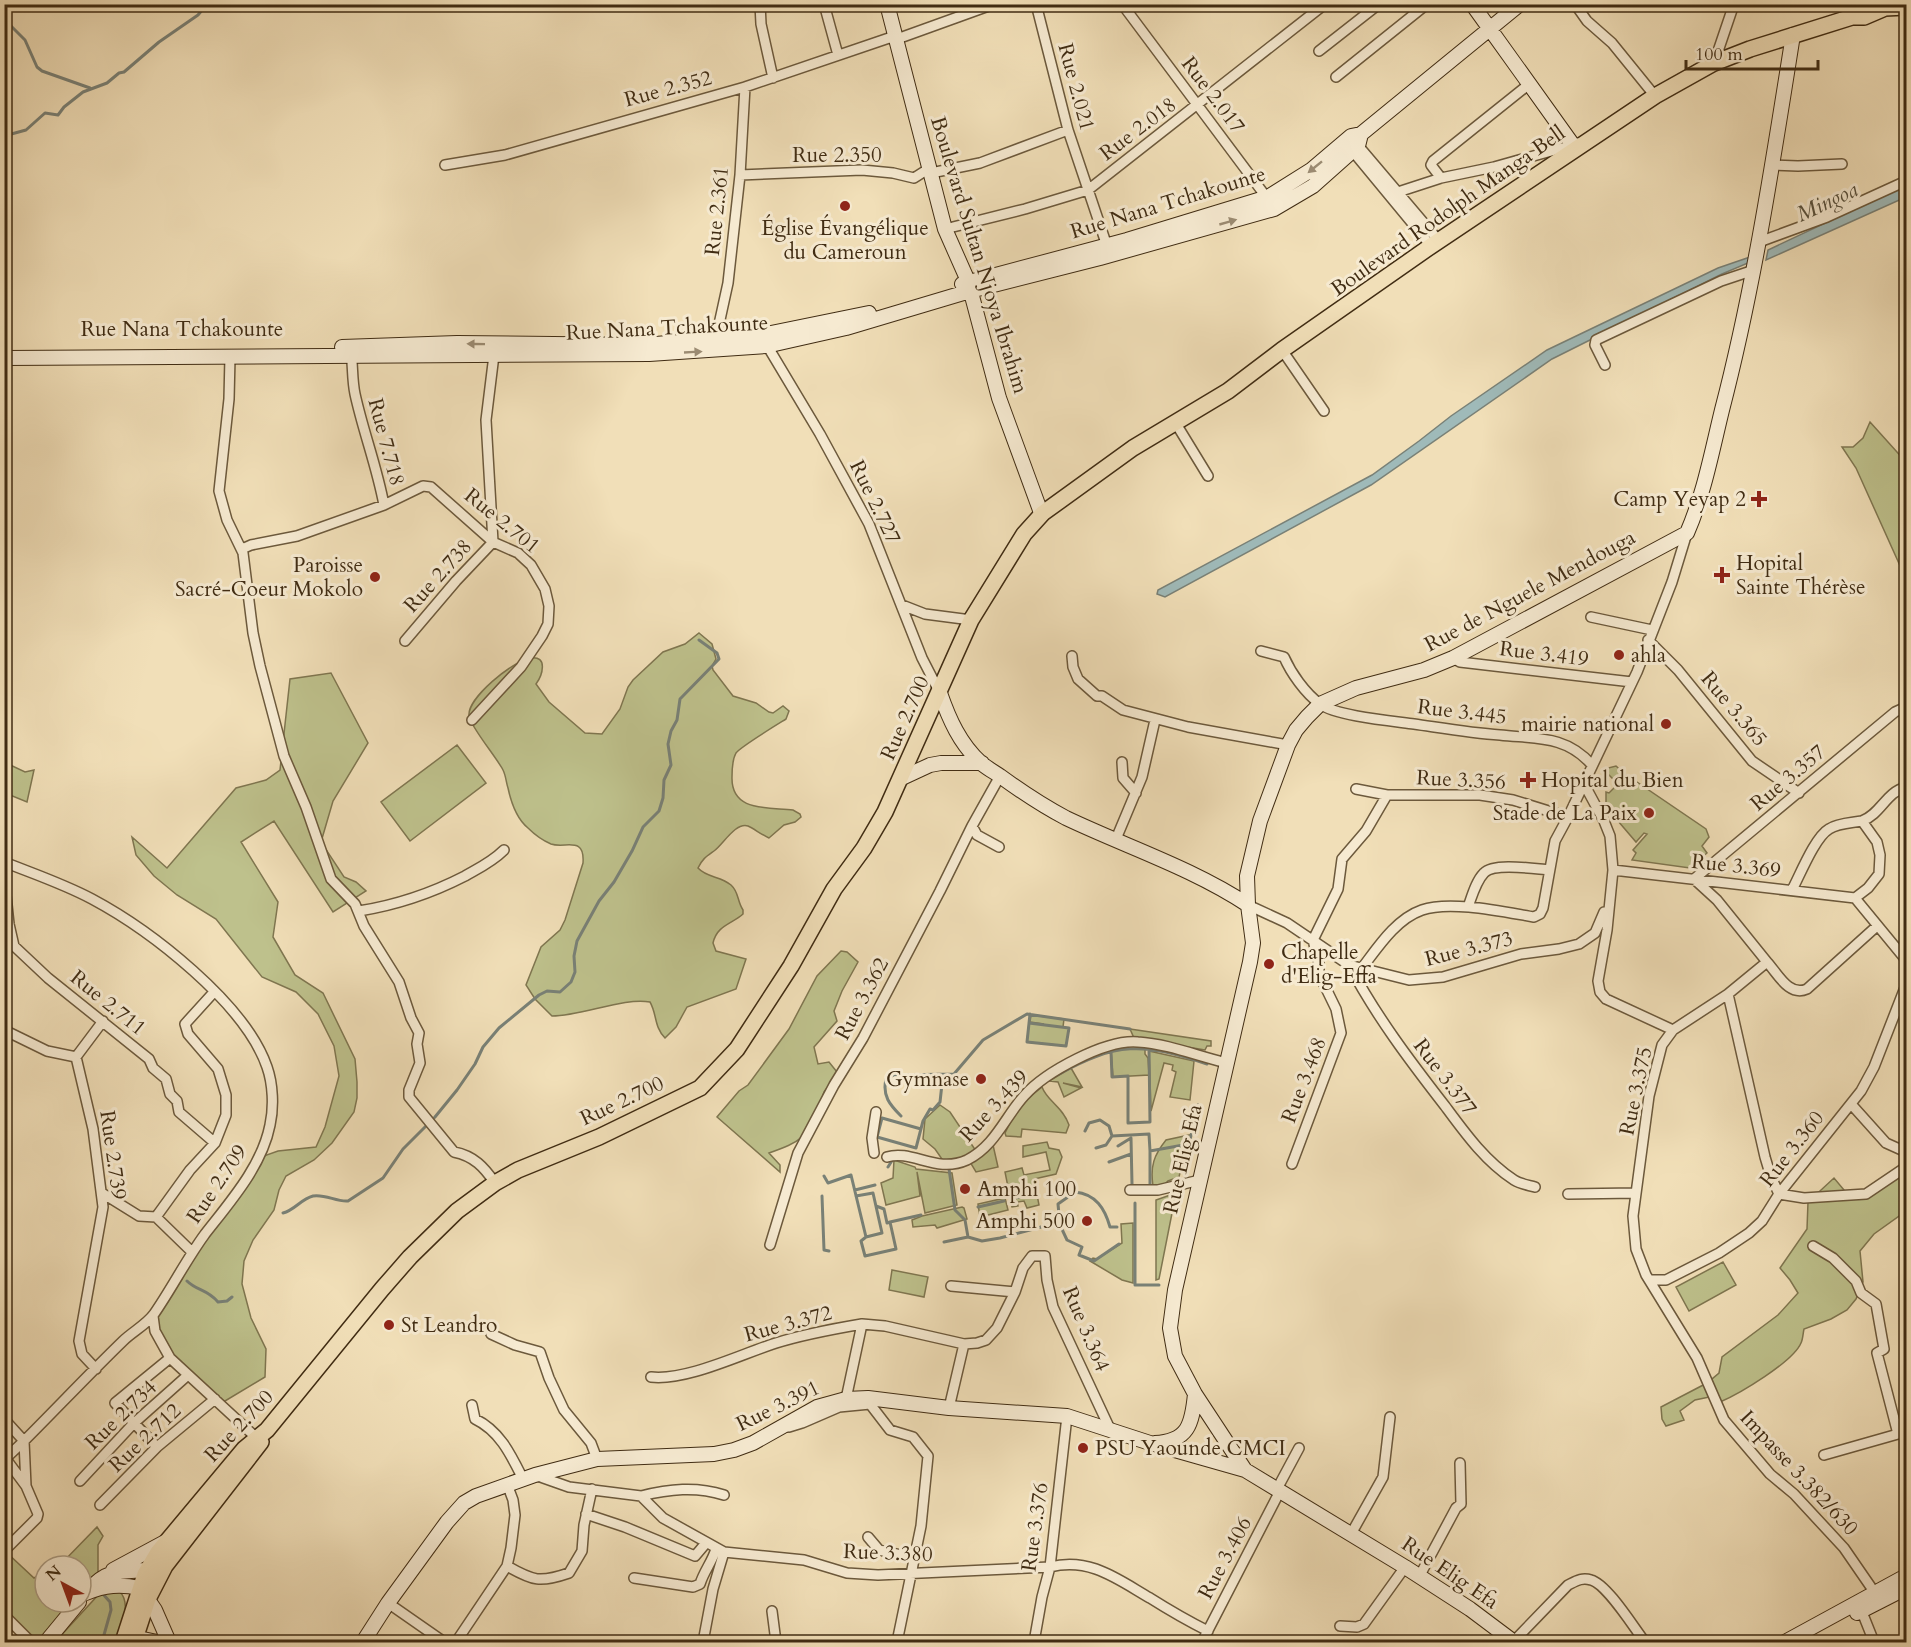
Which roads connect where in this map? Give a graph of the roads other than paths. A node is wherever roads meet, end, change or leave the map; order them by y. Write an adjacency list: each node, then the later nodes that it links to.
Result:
1 (760, 4): 23 (street)
2 (824, 4): 20 (street)
3 (886, 4): 18 (main road, Boulevard Sultan Njoya Ibrahim)
4 (994, 4): 18 (street, Rue 2.352)
5 (1036, 4): 28 (street, Rue 2.021)
6 (1122, 4): 27 (street, Rue 2.017)
7 (1325, 4): 27 (street, Rue 2.018)
8 (1379, 4): 19 (street)
9 (1427, 4): 22 (street)
10 (1472, 4): 16 (main road)
11 (1520, 4): 16 (main road, Rue Nana Tchakounte)
12 (1575, 4): 26 (street)
13 (1734, 4): 21 (street)
14 (1886, 6): 15 (main road, Boulevard Rodolph Manga Bell); 17 (main road, Boulevard Rodolph Manga Bell)
15 (1906, 6)
16 (1490, 29): 24 (main road); 29 (main road, Rue Nana Tchakounte)
17 (1793, 35): 21 (main road, Boulevard Rodolph Manga Bell); 33 (main road)
18 (897, 39): 20 (street, Rue 2.352); 34 (main road, Boulevard Sultan Njoya Ibrahim)
19 (1319, 51)
20 (838, 55): 23 (street, Rue 2.352)
21 (1714, 63): 26 (main road, Boulevard Rodolph Manga Bell)
22 (1336, 77)
23 (773, 78): 25 (street, Rue 2.352)
24 (1528, 85): 30 (main road); 36 (street)
25 (745, 87): 32 (street, Rue 2.352); 35 (street, Rue 2.361)
26 (1655, 96): 30 (main road, Boulevard Rodolph Manga Bell)
27 (1198, 106): 38 (street, Rue 2.018); 40 (street, Rue 2.017)
28 (1068, 130): 34 (street, Rue 2.350); 38 (street, Rue 2.021)
29 (1353, 142): 39 (street); 40 (main road, Rue Nana Tchakounte); 42 (street)
30 (1576, 146): 36 (street); 42 (main road, Boulevard Rodolph Manga Bell)
31 (1842, 164): 33 (street)
32 (446, 165)
33 (1773, 165): 44 (main road)
34 (931, 173): 35 (street, Rue 2.350); 41 (main road, Boulevard Sultan Njoya Ibrahim)
35 (740, 175): 48 (street, Rue 2.361)
36 (1441, 178): 39 (street)
37 (1906, 181): 44 (street)
38 (1088, 190): 41 (street, Rue 2.018); 45 (street, Rue 2.021)
39 (1398, 192): 42 (street)
40 (1271, 203): 43 (main road, Rue Nana Tchakounte)
41 (945, 229): 47 (main road, Boulevard Sultan Njoya Ibrahim)
42 (1435, 244): 51 (main road, Boulevard Rodolph Manga Bell)
43 (1128, 245): 45 (main road, Rue Nana Tchakounte); 47 (main road, Rue Nana Tchakounte)
44 (1758, 245): 46 (main road)
45 (1107, 246): 47 (main road, Rue Nana Tchakounte)
46 (1755, 267): 56 (street); 62 (main road)
47 (969, 286): 49 (main road, Rue Nana Tchakounte); 61 (main road, Boulevard Sultan Njoya Ibrahim)
48 (716, 338): 49 (main road, Rue Nana Tchakounte); 52 (main road, Rue Nana Tchakounte, one-way to 52)
49 (764, 340): 53 (main road, Rue Nana Tchakounte, one-way to 49); 65 (street, Rue 2.727)
50 (4, 350): 52 (main road, Rue Nana Tchakounte)
51 (1282, 350): 57 (street); 58 (main road, Boulevard Rodolph Manga Bell)
52 (350, 351): 53 (main road, Rue Nana Tchakounte); 54 (main road, Rue Nana Tchakounte); 60 (street, Rue 7.718)
53 (494, 355): 63 (street, Rue 2.738)
54 (230, 357): 55 (main road, Rue Nana Tchakounte); 64 (street)
55 (4, 358)
56 (1605, 364)
57 (1324, 411)
58 (1176, 422): 59 (street); 61 (main road, Boulevard Rodolph Manga Bell)
59 (1208, 477)
60 (384, 505): 63 (street, Rue 2.701); 64 (street, Rue 7.718)
61 (1043, 513): 67 (main road, Rue 2.700)
62 (1687, 533): 68 (street); 73 (main road, Rue de Nguele Mendouga)
63 (493, 542): 70 (street, Rue 2.738); 78 (street, Rue 2.701)
64 (242, 549): 108 (street)
65 (902, 605): 67 (street); 75 (street, Rue 2.727)
66 (1591, 616): 68 (street)
67 (971, 620): 75 (main road, Rue 2.700)
68 (1652, 630): 69 (street)
69 (1648, 640): 74 (street); 90 (street, Rue 3.365)
70 (405, 641)
71 (1261, 651): 76 (street)
72 (1072, 656): 79 (street)
73 (1453, 658): 74 (street, Rue 3.419); 76 (main road, Rue de Nguele Mendouga)
74 (1632, 682): 83 (street)
75 (940, 693): 82 (main road); 85 (main road, Rue 2.700)
76 (1320, 704): 80 (main road, Rue de Nguele Mendouga); 83 (street, Rue 3.445)
77 (1906, 707): 90 (street, Rue 3.357)
78 (472, 720)
79 (1155, 720): 80 (street); 89 (street)
80 (1288, 745): 106 (main road, Rue de Nguele Mendouga)
81 (1122, 762): 89 (street)
82 (982, 764): 84 (main road); 85 (main road)
83 (1592, 765): 86 (street)
84 (1000, 776): 94 (street, Rue 3.362); 95 (main road)
85 (902, 778): 134 (main road, Rue 2.700)
86 (1584, 782): 92 (street); 100 (street, Rue 3.375)
87 (1906, 787): 93 (street)
88 (1356, 789): 91 (street)
89 (1136, 793): 95 (street)
90 (1799, 793): 102 (street, Rue 3.357)
91 (1387, 795): 92 (street, Rue 3.356); 110 (street, Rue 3.356)
92 (1568, 817): 99 (street)
93 (1862, 821): 104 (street); 105 (street)
94 (972, 826): 96 (street); 142 (street, Rue 3.362)
95 (1116, 839): 106 (main road)
96 (999, 847)
97 (504, 850): 108 (street)
98 (4, 862): 117 (street, Rue 2.709)
99 (1550, 870): 107 (street); 107 (street)
100 (1613, 870): 102 (street, Rue 3.369); 103 (street, Rue 3.375)
101 (4, 877): 111 (street, Rue 2.711)
102 (1694, 879): 104 (street, Rue 3.369); 113 (street)
103 (1610, 890): 115 (street, Rue 3.373); 122 (street, Rue 3.375)
104 (1792, 890): 105 (street, Rue 3.369)
105 (1855, 898): 109 (street)
106 (1248, 905): 110 (street, Rue 3.373); 124 (main road, Rue Elig Efa)
107 (1468, 908): 115 (street)
108 (358, 911): 134 (street)
109 (1877, 926): 112 (street); 113 (street)
110 (1313, 940): 114 (street, Rue 3.373); 131 (street, Rue 3.468)
111 (9, 945): 120 (street, Rue 2.711)
112 (1906, 960)
113 (1767, 962): 118 (street)
114 (1349, 965): 115 (street, Rue 3.373); 135 (street, Rue 3.377)
115 (1362, 968)
116 (1906, 985): 119 (street, Rue 3.360)
117 (214, 992): 127 (street); 144 (street, Rue 2.709)
118 (1728, 994): 122 (street); 140 (street)
119 (1902, 1010): 125 (street, Rue 3.360)
120 (103, 1021): 123 (street); 127 (street, Rue 2.711)
121 (4, 1029): 123 (street)
122 (1673, 1030): 138 (street, Rue 3.375)
123 (76, 1057): 137 (street, Rue 2.739)
124 (1227, 1062): 130 (street, Rue 3.439); 133 (main road, Rue Elig Efa)
125 (1851, 1104): 128 (street); 140 (street, Rue 3.360)
126 (876, 1112): 129 (street)
127 (215, 1143): 141 (street)
128 (1906, 1152)
129 (874, 1153)
130 (887, 1157)
131 (1292, 1164)
132 (1906, 1167): 140 (street)
133 (1200, 1180): 136 (street); 156 (main road, Rue Elig Efa)
134 (495, 1183): 168 (main road, Rue 2.700)
135 (1536, 1187)
136 (1130, 1190)
137 (102, 1193): 141 (street); 153 (street, Rue 2.739)
138 (1636, 1193): 139 (street); 145 (street, Rue 3.375)
139 (1568, 1194)
140 (1779, 1194): 145 (street, Rue 3.360)
141 (156, 1217): 144 (street)
142 (770, 1245)
143 (1814, 1246): 167 (street)
144 (192, 1252): 148 (street, Rue 2.709)
145 (1651, 1280): 207 (street, Impasse 3.382/630)
146 (951, 1286): 147 (street)
147 (1015, 1292): 151 (street); 165 (street, Rue 3.364)
148 (153, 1316): 152 (street); 153 (street, Rue 2.709)
149 (862, 1324): 151 (street); 155 (street, Rue 3.372); 158 (street, Rue 3.372)
150 (491, 1335): 174 (street)
151 (964, 1344): 160 (street)
152 (170, 1358): 154 (street); 164 (street)
153 (96, 1369): 169 (street, Rue 2.709)
154 (188, 1375): 157 (street); 164 (street, Rue 2.734)
155 (651, 1377)
156 (1195, 1394): 170 (main road); 177 (main road, Rue Elig Efa)
157 (215, 1399): 168 (street); 171 (street, Rue 2.712)
158 (846, 1399): 160 (main road, Rue 3.391); 166 (main road, Rue 3.391)
159 (472, 1405): 178 (street)
160 (949, 1408): 161 (main road, Rue 3.391)
161 (1067, 1416): 165 (main road, Rue 3.391); 196 (street, Rue 3.376)
162 (1390, 1417): 188 (street)
163 (4, 1419): 169 (street)
164 (133, 1424): 171 (street); 179 (street, Rue 2.734)
165 (1110, 1429): 170 (main road, Rue 3.391)
166 (775, 1431): 174 (main road, Rue 3.391); 194 (street)
167 (1902, 1433): 173 (street)
168 (261, 1437): 190 (main road, Rue 2.700); 208 (main road)
169 (24, 1441): 175 (street, Rue 2.709); 181 (street)
170 (1150, 1443): 177 (main road, Rue 3.391)
171 (157, 1447): 186 (street, Rue 2.712)
172 (1299, 1448): 183 (street, Rue 3.406)
173 (1824, 1455)
174 (597, 1459): 178 (main road, Rue 3.391)
175 (5, 1460): 181 (street)
176 (1460, 1463): 202 (street)
177 (1245, 1470): 183 (main road, Rue Elig Efa)
178 (529, 1477): 180 (main road, Rue 3.391); 182 (street)
179 (80, 1481)
180 (507, 1484): 195 (street); 209 (main road, Rue 3.391)
181 (26, 1486): 193 (street)
182 (592, 1489): 185 (street); 187 (street)
183 (1278, 1490): 188 (main road, Rue Elig Efa); 215 (street, Rue 3.406)
184 (724, 1495): 185 (street)
185 (641, 1496): 191 (street, Rue 3.380)
186 (100, 1505)
187 (586, 1514): 191 (street); 195 (street)
188 (1351, 1534): 197 (main road, Rue Elig Efa)
189 (868, 1537): 194 (street)
190 (171, 1538): 198 (main road, Rue 2.700); 199 (main road)
191 (706, 1543): 192 (street, Rue 3.380)
192 (720, 1550): 200 (street, Rue 3.380); 203 (street); 225 (street)
193 (4, 1551)
194 (914, 1558): 200 (street)
195 (507, 1566): 224 (street)
196 (1050, 1567): 200 (street, Rue 3.380); 215 (street, Rue 3.380); 228 (street, Rue 3.376)
197 (1405, 1567): 202 (main road, Rue Elig Efa); 214 (street)
198 (148, 1570): 199 (main road); 208 (main road, Rue 2.700)
199 (109, 1573): 204 (main road)
200 (911, 1574): 227 (street)
201 (1906, 1576): 207 (main road)
202 (1419, 1577): 216 (main road, Rue Elig Efa)
203 (634, 1578)
204 (93, 1585)
205 (1906, 1588): 210 (main road)
206 (93, 1593): 208 (main road)
207 (1875, 1593): 210 (main road)
208 (144, 1594): 219 (main road, Rue 2.700); 221 (main road)
209 (388, 1603): 222 (main road, Rue 3.391); 223 (street)
210 (1860, 1607): 231 (main road); 232 (main road); 233 (street)
211 (771, 1611): 226 (street)
212 (69, 1614): 218 (main road)
213 (4, 1615): 217 (street)
214 (1340, 1626)
215 (1208, 1631): 229 (street, Rue 3.406)
216 (1506, 1640): 230 (street)
217 (31, 1642)
218 (46, 1642)
219 (131, 1642): 220 (main road)
220 (157, 1642)
221 (169, 1642)
222 (363, 1642)
223 (444, 1642)
224 (456, 1642)
225 (703, 1642)
226 (776, 1642)
227 (897, 1642)
228 (1034, 1642)
229 (1202, 1642)
230 (1645, 1642)
231 (1785, 1642)
232 (1803, 1642)
233 (1874, 1642)

